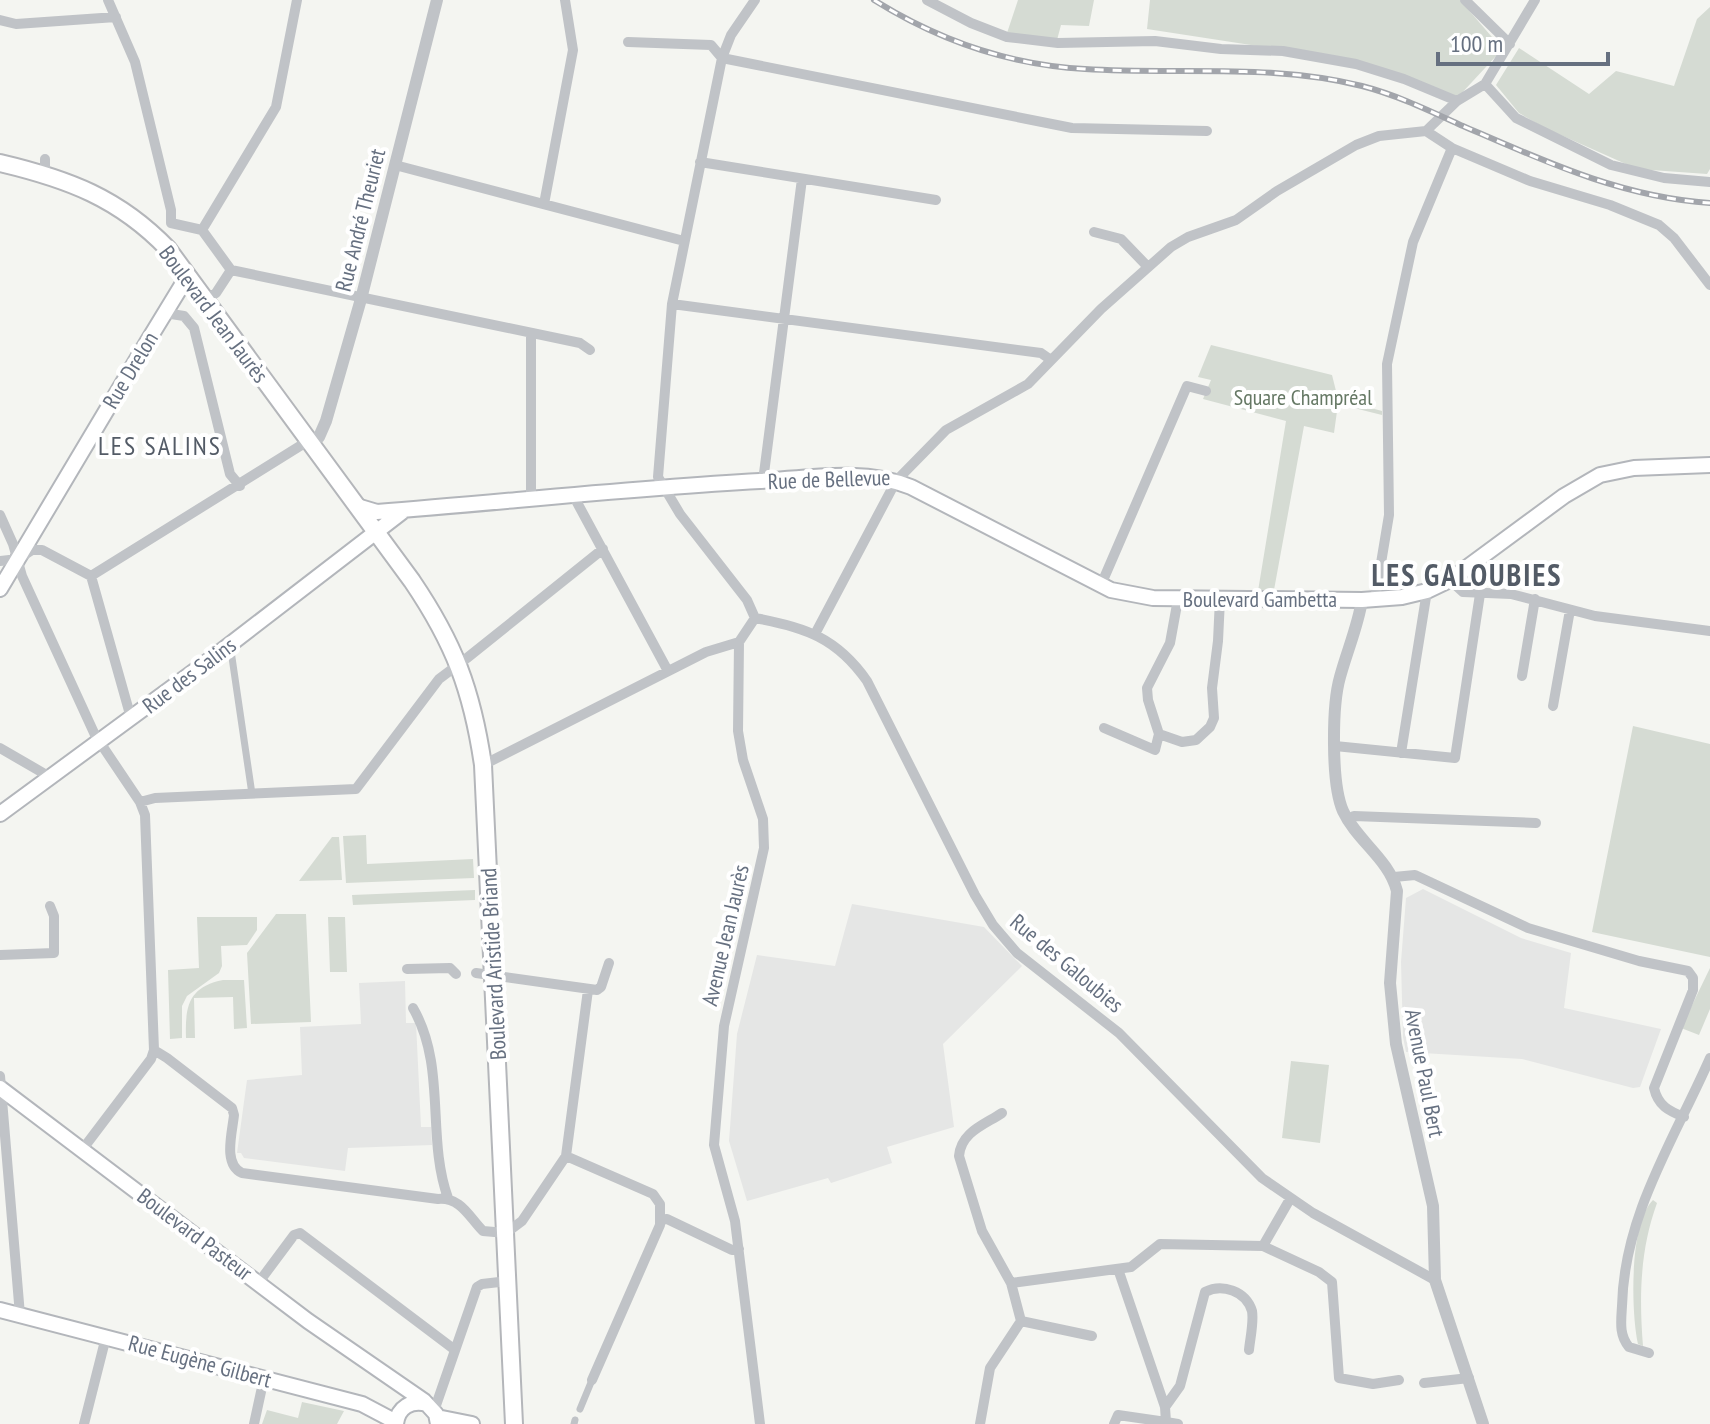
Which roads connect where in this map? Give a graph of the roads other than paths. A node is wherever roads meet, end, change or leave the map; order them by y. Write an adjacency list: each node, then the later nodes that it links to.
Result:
1 (108, 0): 9 (street)
2 (297, 0): 27 (street)
3 (437, 0): 21 (street, Rue André Theuriet)
4 (565, 0): 25 (street)
5 (755, 0): 13 (street)
6 (927, 0): 15 (street)
7 (1465, 0): 12 (street)
8 (1535, 0): 12 (street)
9 (116, 17): 10 (street); 26 (street)
10 (0, 20)
11 (628, 42): 13 (street)
12 (1510, 44): 14 (street)
13 (722, 58): 16 (street); 19 (street)
14 (1485, 84): 15 (street); 23 (street)
15 (1457, 101): 17 (street)
16 (1207, 131)
17 (1426, 131): 18 (street); 31 (street, Rue de Bellevue)
18 (1452, 148): 34 (street); 67 (street)
19 (700, 162): 22 (street); 30 (street)
20 (0, 163): 29 (main road, Boulevard Jean Jaurès)
21 (395, 165): 25 (street); 36 (street, Rue André Theuriet)
22 (802, 179): 24 (street); 39 (street)
23 (1710, 182)
24 (936, 200)
25 (544, 204): 30 (street)
26 (171, 223): 27 (street); 29 (street)
27 (202, 230): 32 (street)
28 (1094, 232): 31 (street)
29 (155, 236): 33 (main road, Boulevard Jean Jaurès)
30 (684, 241): 37 (street)
31 (1148, 267): 42 (street, Rue de Bellevue)
32 (231, 270): 35 (street); 36 (street)
33 (190, 278): 35 (main road, Boulevard Jean Jaurès); 38 (main road, Rue Drelon)
34 (1710, 285)
35 (206, 299): 44 (main road, Boulevard Jean Jaurès)
36 (361, 299): 40 (street); 44 (street, Rue André Theuriet)
37 (672, 304): 39 (street); 49 (street)
38 (165, 313): 48 (street); 57 (main road, Rue Drelon)
39 (785, 319): 42 (street); 46 (street)
40 (531, 333): 41 (street); 51 (street)
41 (590, 350)
42 (1051, 360): 47 (street, Rue de Bellevue)
43 (1206, 391): 61 (street)
44 (308, 441): 48 (street); 52 (main road, Boulevard Jean Jaurès)
45 (1710, 465): 60 (main road, Boulevard Gambetta)
46 (763, 481): 47 (main road, Rue de Bellevue); 49 (main road, Rue de Bellevue)
47 (896, 481): 61 (main road, Boulevard Gambetta); 72 (street)
48 (240, 486): 59 (street)
49 (665, 487): 50 (main road, Rue de Bellevue); 70 (street)
50 (573, 495): 51 (main road, Rue de Bellevue); 56 (street)
51 (531, 499): 53 (main road, Rue de Bellevue)
52 (357, 506): 53 (main road, Rue de Bellevue); 55 (main road, Boulevard Jean Jaurès)
53 (404, 510): 55 (main road)
54 (0, 515): 57 (street)
55 (375, 532): 74 (main road, Rue des Salins); 75 (main road, Boulevard Aristide Briand)
56 (603, 549): 75 (street); 76 (street)
57 (18, 559): 58 (street); 59 (street); 62 (main road, Rue Drelon); 82 (street)
58 (0, 561)
59 (91, 576): 79 (street)
60 (1450, 580): 63 (main road, Boulevard Gambetta); 64 (street)
61 (1101, 585): 65 (main road, Boulevard Gambetta)
62 (0, 589)
63 (1427, 591): 67 (main road, Boulevard Gambetta); 85 (street)
64 (1480, 594): 68 (street); 85 (street)
65 (1178, 599): 66 (main road, Boulevard Gambetta); 81 (street)
66 (1220, 599): 67 (main road, Boulevard Gambetta); 81 (street)
67 (1369, 599): 83 (street)
68 (1535, 599): 69 (street); 77 (street)
69 (1570, 610): 71 (street); 78 (street)
70 (755, 618): 72 (street, Rue des Galoubies); 73 (street)
71 (1710, 631)
72 (815, 634): 110 (street, Rue des Galoubies)
73 (739, 642): 76 (street); 114 (street, Avenue Jean Jaurès)
74 (230, 644): 79 (main road, Rue des Salins); 88 (street)
75 (459, 663): 86 (main road, Boulevard Aristide Briand); 88 (street)
76 (668, 671): 86 (street)
77 (1522, 676)
78 (1553, 706)
79 (131, 718): 82 (main road, Rue des Salins)
80 (1104, 728): 81 (street)
81 (1159, 734)
82 (98, 741): 87 (main road, Rue des Salins); 89 (street)
83 (1335, 746): 85 (street); 91 (street)
84 (0, 748): 87 (street)
85 (1401, 753)
86 (483, 765): 98 (main road, Boulevard Aristide Briand)
87 (50, 777): 90 (main road, Rue des Salins)
88 (252, 794): 89 (street)
89 (140, 802): 102 (street)
90 (0, 814)
91 (1348, 819): 92 (street); 93 (street)
92 (1536, 823)
93 (1394, 877): 106 (street); 116 (street, Avenue Paul Bert)
94 (50, 906): 95 (street)
95 (0, 955)
96 (609, 963): 100 (street)
97 (407, 969): 99 (street)
98 (485, 973): 100 (street); 112 (main road, Boulevard Aristide Briand)
99 (456, 974)
100 (588, 990): 108 (street)
101 (413, 1008): 109 (street)
102 (154, 1050): 107 (street); 109 (street)
103 (1710, 1058): 106 (street)
104 (0, 1085): 107 (main road, Boulevard Pasteur); 121 (street)
105 (1002, 1113): 119 (street)
106 (1684, 1117): 127 (street)
107 (82, 1150): 118 (main road, Boulevard Pasteur)
108 (566, 1156): 111 (street); 112 (street)
109 (448, 1198): 112 (street)
110 (1290, 1199): 113 (street); 116 (street, Rue des Galoubies)
111 (661, 1220): 114 (street); 131 (street)
112 (506, 1233): 117 (main road, Boulevard Aristide Briand)
113 (1263, 1246): 115 (street); 132 (street)
114 (739, 1249): 143 (street, Avenue Jean Jaurès)
115 (1118, 1269): 119 (street); 134 (street)
116 (1435, 1280): 129 (street, Avenue Paul Bert)
117 (508, 1281): 125 (street); 142 (main road, Boulevard Aristide Briand)
118 (259, 1282): 125 (street); 130 (main road, Boulevard Pasteur)
119 (1011, 1283): 122 (street)
120 (0, 1310): 121 (main road, Rue Eugène Gilbert)
121 (20, 1315): 124 (main road, Rue Eugène Gilbert)
122 (1021, 1321): 123 (street); 144 (street)
123 (1092, 1336)
124 (106, 1337): 128 (main road, Rue Eugène Gilbert); 139 (street)
125 (455, 1350): 136 (street)
126 (1249, 1350): 134 (street)
127 (1649, 1353)
128 (264, 1378): 137 (main road, Rue Eugène Gilbert); 140 (street)
129 (1469, 1378): 133 (street); 147 (street, Avenue Paul Bert)
130 (390, 1379): 136 (main road, Boulevard Pasteur); 137 (main road)
131 (592, 1380): 135 (street)
132 (1399, 1380)
133 (1424, 1383)
134 (1165, 1407): 138 (street)
135 (580, 1409)
136 (434, 1414): 137 (main road); 141 (main road, Boulevard Pasteur)
137 (397, 1420)
138 (1166, 1422): 145 (street); 146 (street)
139 (84, 1424)
140 (254, 1424)
141 (472, 1424)
142 (514, 1424)
143 (760, 1424)
144 (980, 1424)
145 (1114, 1424)
146 (1178, 1424)
147 (1483, 1424)

